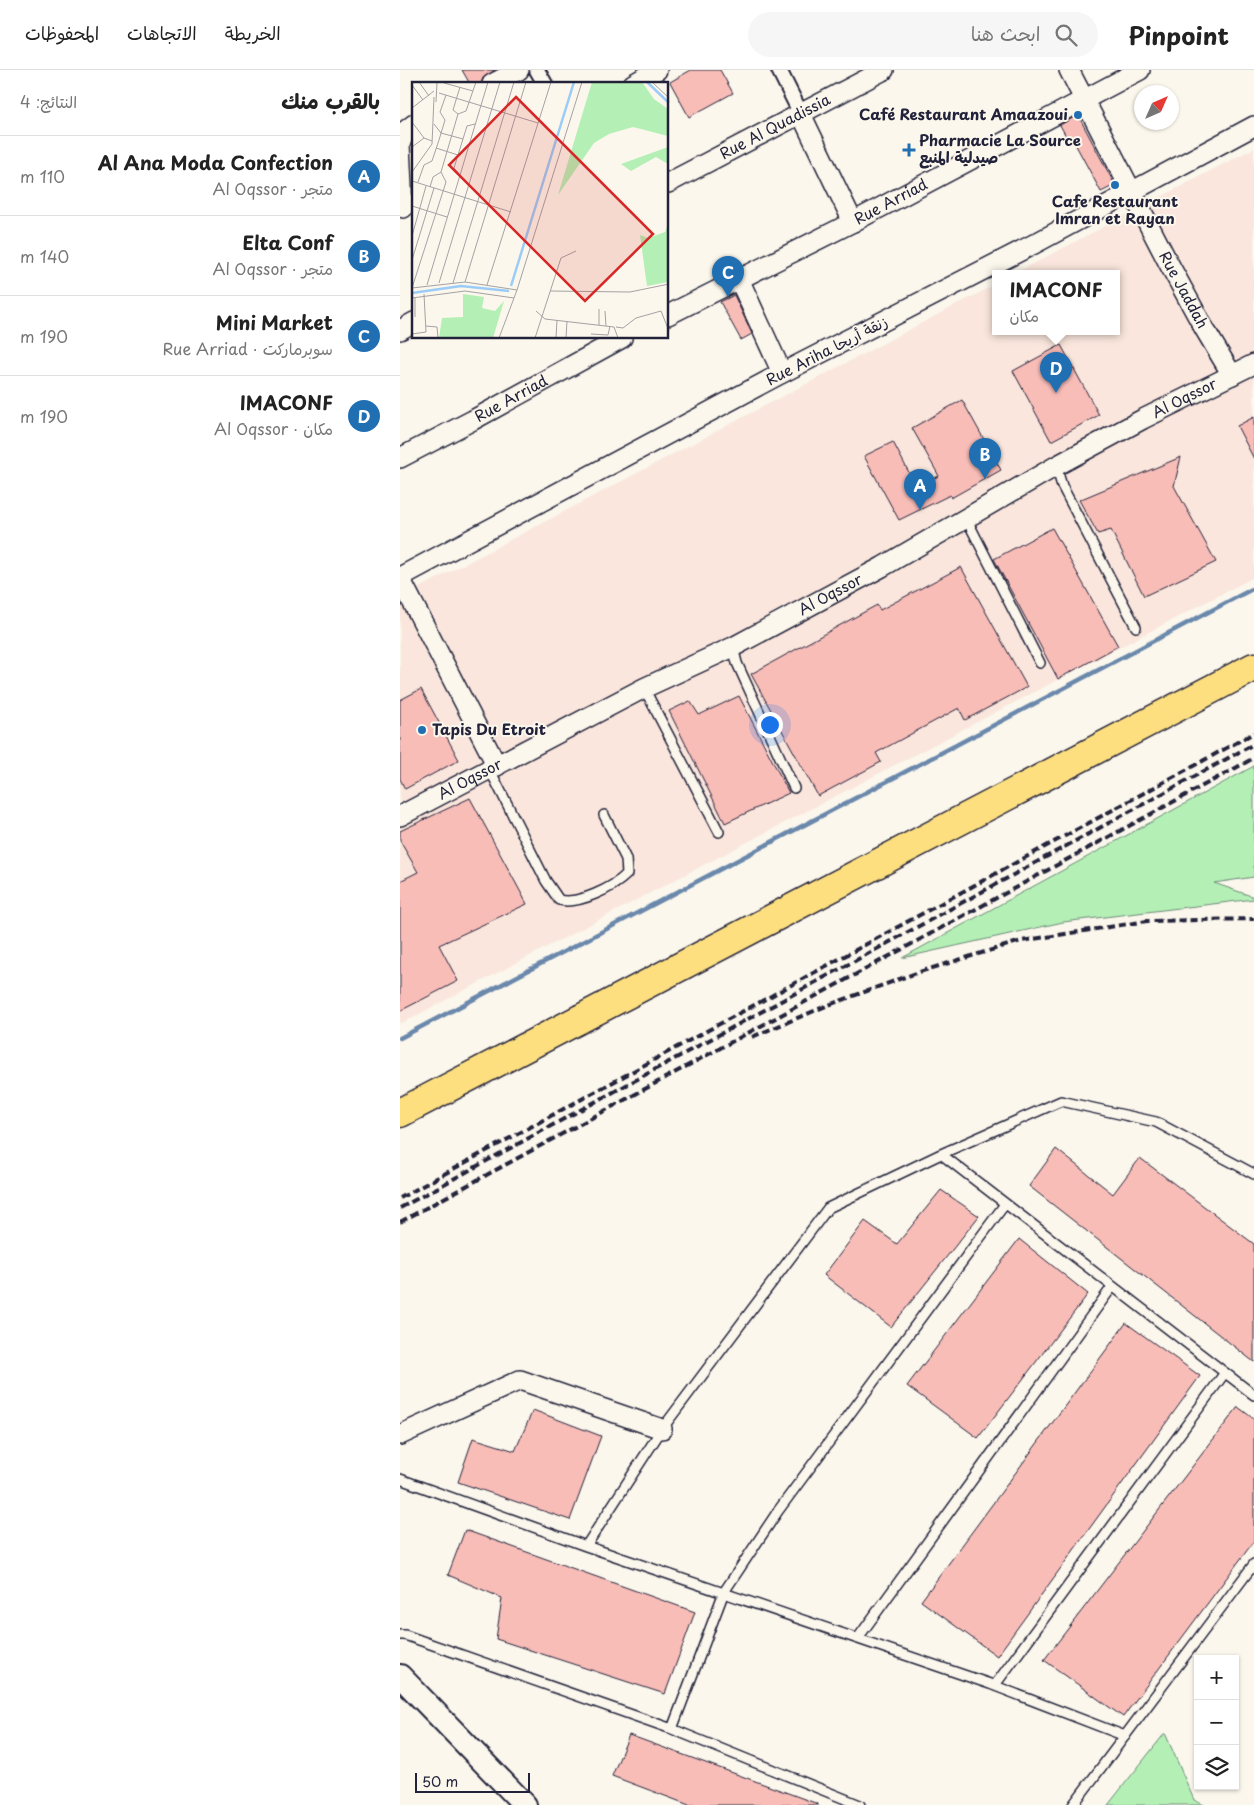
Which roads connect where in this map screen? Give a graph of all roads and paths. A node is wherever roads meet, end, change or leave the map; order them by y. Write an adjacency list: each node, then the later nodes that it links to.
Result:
1 (520, 70): 8 (street)
2 (537, 70): 9 (street)
3 (657, 70): 10 (street)
4 (779, 70): 12 (street)
5 (884, 70): 12 (street, Rue Al Quadissia)
6 (1069, 70): 11 (street, Rue Jaddah)
7 (1140, 70): 11 (street, Rue Arriad)
8 (496, 82)
9 (544, 82)
10 (636, 82)
11 (1084, 100): 16 (street, Rue Jaddah); 18 (street, Rue Arriad)
12 (800, 114): 15 (street, Rue Al Quadissia); 18 (street)
13 (412, 126): 17 (street)
14 (1254, 126): 16 (street, Rue Ariha زنقة أريحا)
15 (669, 180)
16 (1132, 191): 25 (street, Rue Ariha زنقة أريحا); 26 (street, Rue Jaddah)
17 (405, 207)
18 (853, 222): 19 (street, Rue Arriad)
19 (739, 279): 20 (street, Rue Arriad); 25 (street)
20 (669, 314)
21 (412, 323): 22 (street)
22 (400, 330)
23 (611, 340): 27 (street, Rue Arriad)
24 (1254, 364): 26 (street, Al Oqssor)
25 (782, 373): 30 (street, Rue Ariha زنقة أريحا)
26 (1232, 375): 28 (street, Al Oqssor)
27 (400, 458)
28 (1056, 466): 29 (street, Al Oqssor); 31 (lane)
29 (966, 518): 32 (street, Al Oqssor); 33 (lane)
30 (400, 578): 36 (street)
31 (1136, 627)
32 (733, 647): 35 (street, Al Oqssor); 37 (lane)
33 (1040, 663)
34 (1254, 667): 41 (main road)
35 (644, 688): 36 (street, Al Oqssor); 40 (lane)
36 (493, 768): 38 (lane); 39 (street, Al Oqssor)
37 (794, 788)
38 (604, 815)
39 (400, 816)
40 (719, 832)
41 (400, 1113)
42 (941, 1154): 43 (lane); 44 (lane); 48 (lane)
43 (1254, 1174)
44 (1006, 1204): 45 (lane); 53 (lane)
45 (1112, 1287): 46 (lane); 55 (lane)
46 (1224, 1374): 47 (lane); 57 (lane)
47 (1254, 1395)
48 (662, 1429): 49 (street); 51 (lane)
49 (400, 1435)
50 (400, 1479): 51 (lane)
51 (586, 1546): 53 (lane)
52 (1254, 1564): 59 (lane)
53 (724, 1592): 55 (lane); 58 (lane)
54 (400, 1635): 58 (lane)
55 (858, 1638): 57 (lane)
56 (400, 1676): 60 (street)
57 (995, 1685): 59 (lane)
58 (672, 1729): 61 (lane)
59 (1125, 1736): 62 (lane)
60 (525, 1805)
61 (860, 1805)
62 (1073, 1805)

